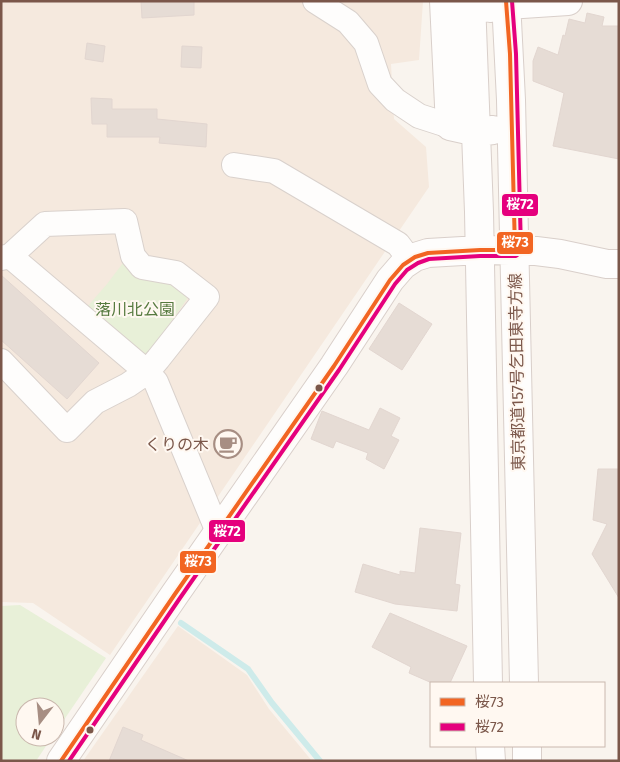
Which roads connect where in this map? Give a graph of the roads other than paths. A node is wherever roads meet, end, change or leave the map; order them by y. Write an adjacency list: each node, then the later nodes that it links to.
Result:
1 (315, 1): 8 (street)
2 (444, 1): 8 (main road)
3 (471, 1): 6 (main road)
4 (568, 1): 5 (main road)
5 (507, 3): 6 (main road); 7 (main road, 東京都道157号乞田東寺方線)
6 (473, 35): 9 (main road)
7 (511, 100): 9 (main road); 12 (main road, 東京都道157号乞田東寺方線)
8 (450, 126): 9 (main road)
9 (477, 132): 11 (main road)
10 (234, 165): 14 (street)
11 (480, 250): 12 (main road); 14 (main road); 19 (main road)
12 (514, 250): 15 (main road); 20 (main road, 東京都道157号乞田東寺方線)
13 (6, 257): 17 (street); 17 (street)
14 (410, 260): 18 (main road)
15 (619, 264)
16 (1, 361): 17 (street)
17 (147, 372): 18 (street)
18 (218, 532): 23 (main road)
19 (488, 682)
20 (524, 682)
21 (490, 747): 24 (main road)
22 (527, 747): 25 (main road)
23 (61, 761)
24 (491, 761)
25 (527, 761)

